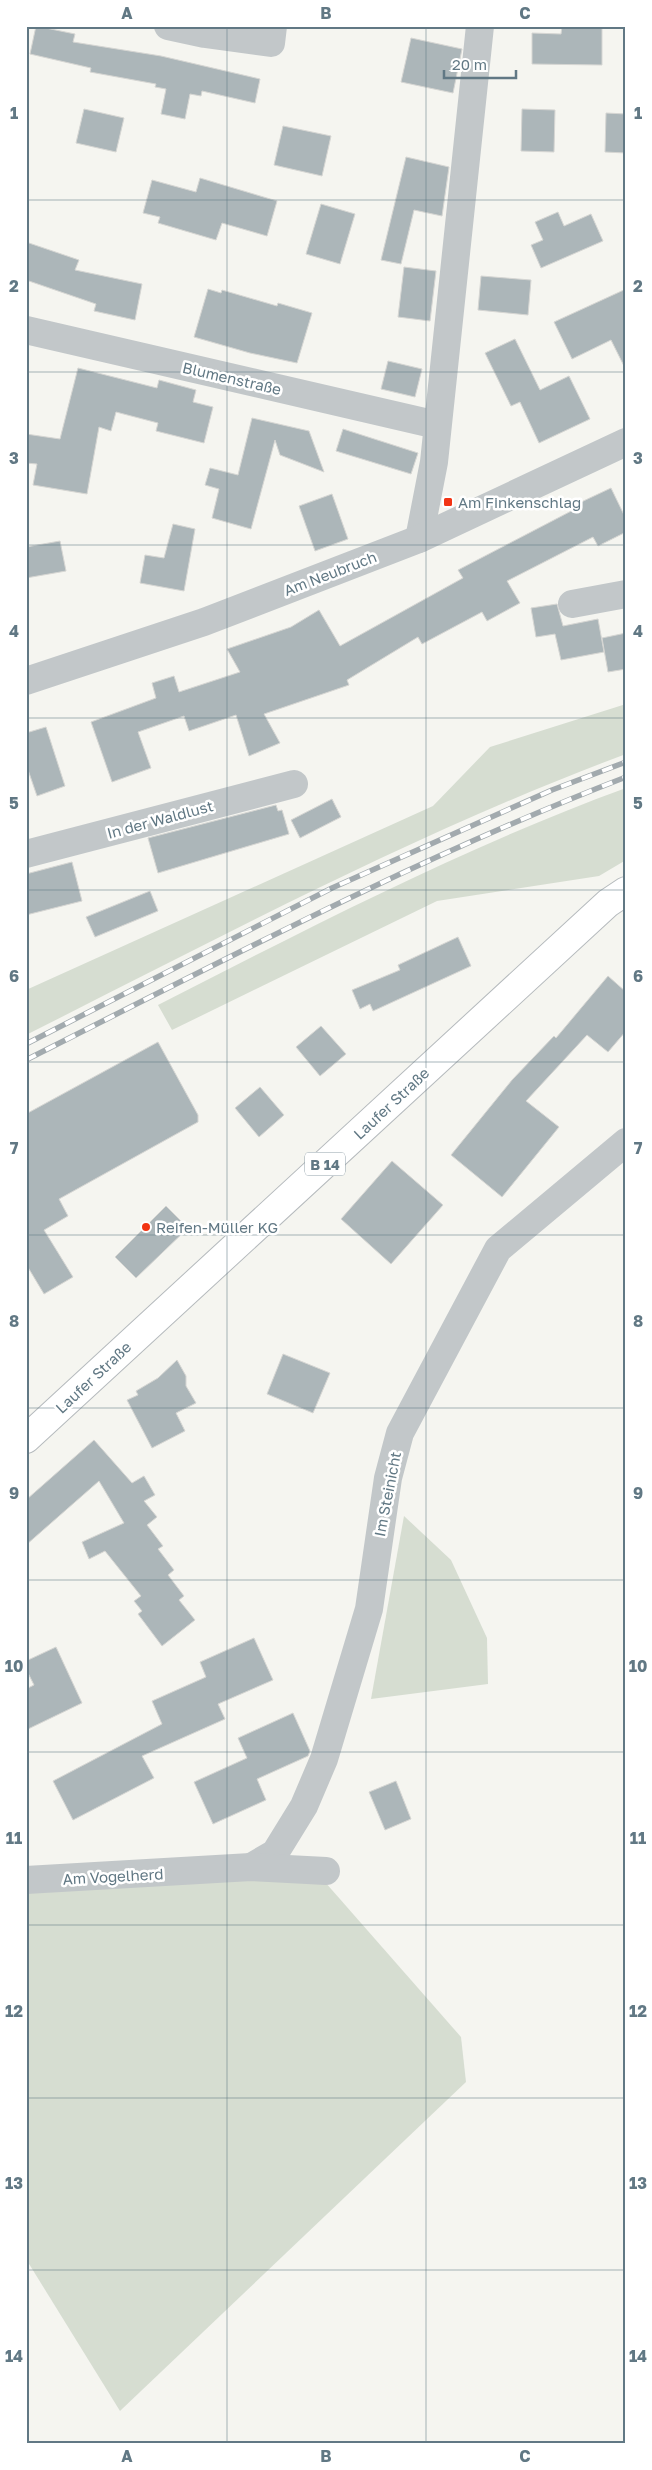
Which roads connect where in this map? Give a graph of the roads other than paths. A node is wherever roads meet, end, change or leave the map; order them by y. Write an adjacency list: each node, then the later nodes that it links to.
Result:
1 (168, 26): 2 (street)
2 (274, 26)
3 (480, 26): 5 (street)
4 (26, 330): 5 (street, Blumenstraße)
5 (437, 425): 7 (street)
6 (626, 442): 7 (street, Am Neubruch)
7 (419, 539): 10 (street, Am Neubruch)
8 (626, 594): 9 (street)
9 (572, 604)
10 (26, 682)
11 (294, 784): 12 (street, In der Waldlust)
12 (26, 854)
13 (626, 891): 15 (main road, Laufer Straße / B 14)
14 (626, 1142): 16 (street, Im Steinicht)
15 (26, 1439)
16 (251, 1867): 17 (street, Im Steinicht); 18 (street, Im Steinicht)
17 (326, 1871)
18 (200, 1872): 19 (street, Am Vogelherd)
19 (26, 1880)

